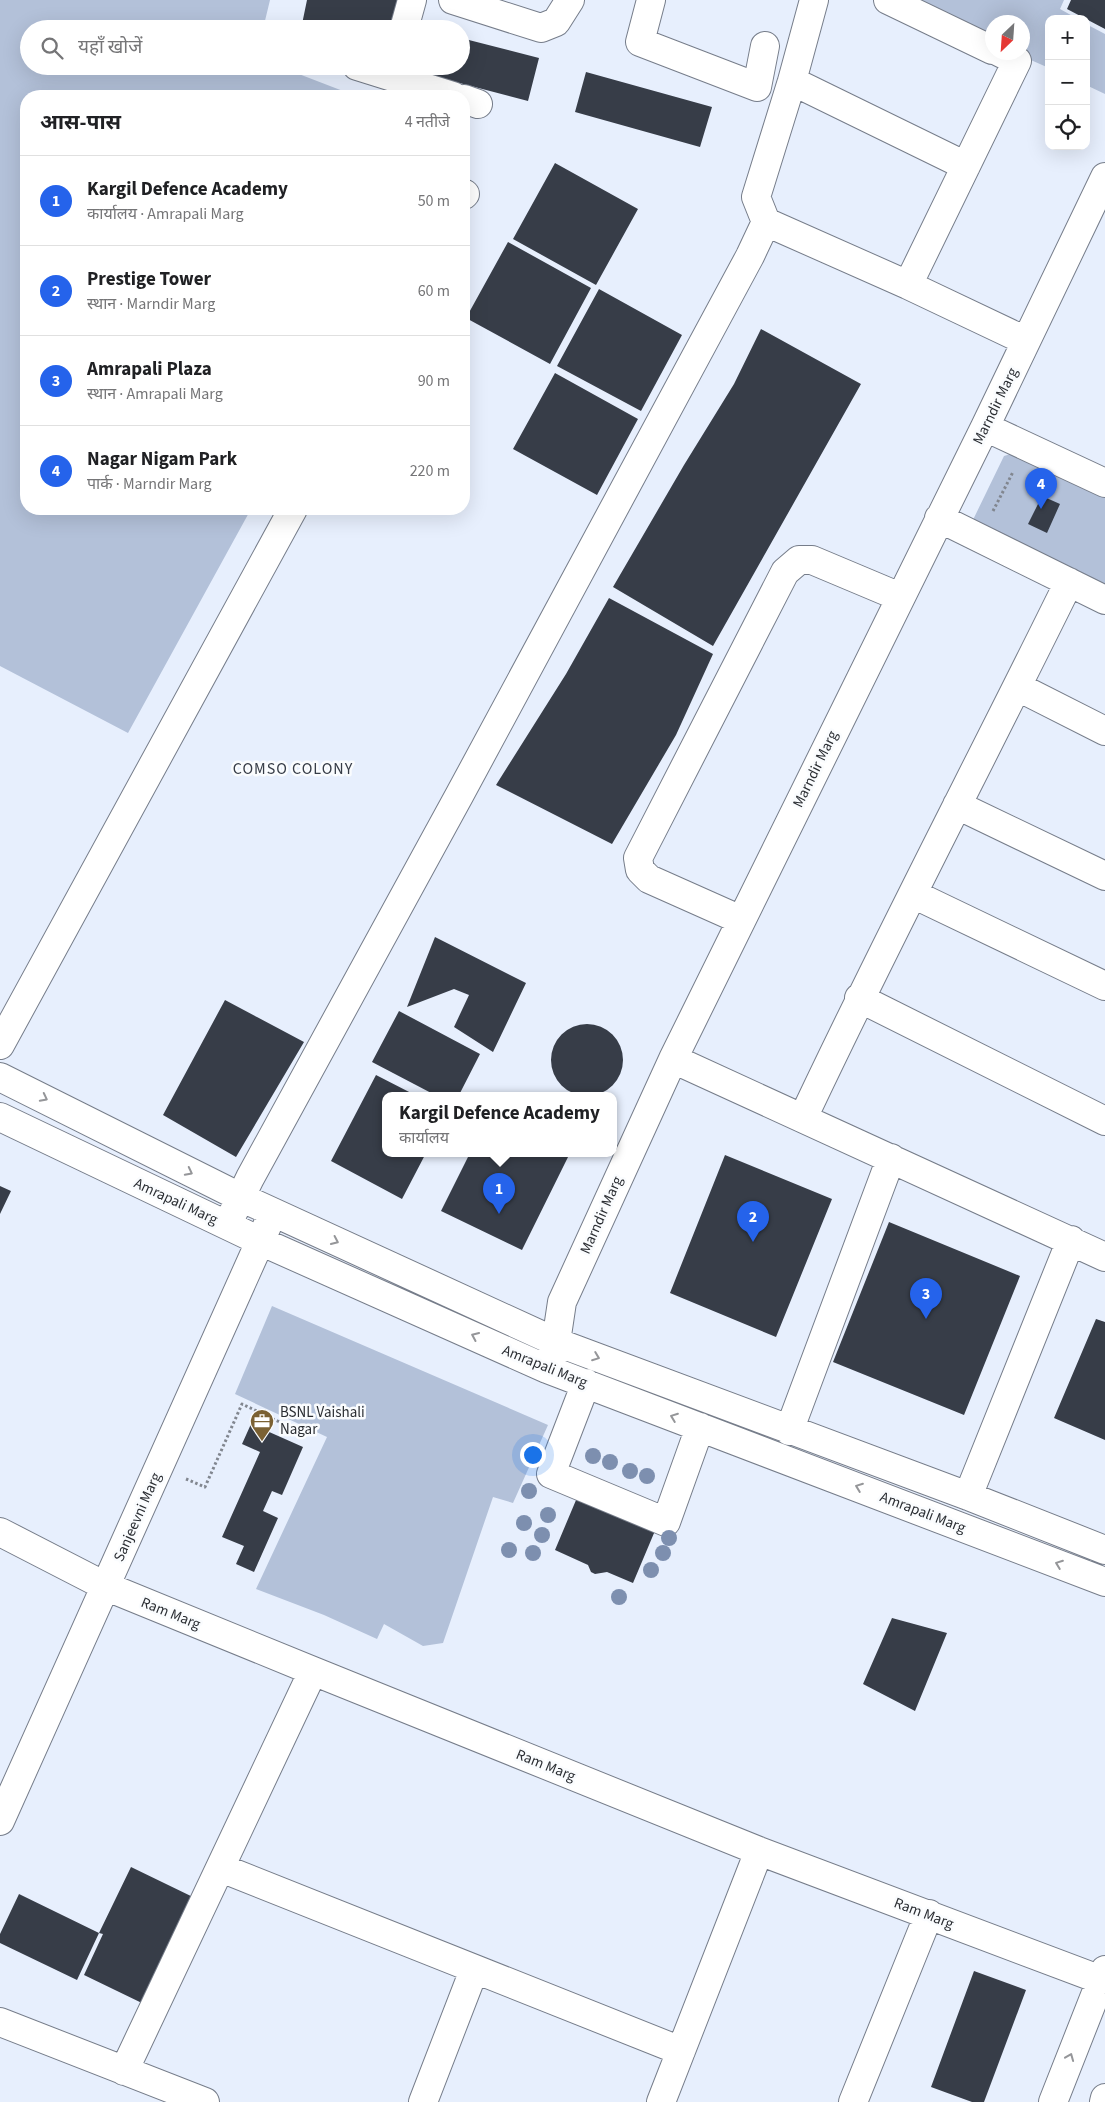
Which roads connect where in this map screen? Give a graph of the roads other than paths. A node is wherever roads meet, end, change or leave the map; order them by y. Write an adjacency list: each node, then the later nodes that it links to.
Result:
1 (412, 0): 7 (street)
2 (453, 0): 3 (street)
3 (570, 0)
4 (652, 0): 8 (street)
5 (814, 0): 12 (street)
6 (888, 0): 9 (street)
7 (406, 20)
8 (765, 46)
9 (985, 47)
10 (1015, 60): 14 (street)
11 (401, 75): 13 (street)
12 (792, 81): 14 (street); 16 (street)
13 (439, 90)
14 (966, 166): 17 (street)
15 (1105, 177): 18 (street, Marndir Marg)
16 (766, 222): 17 (street); 41 (street)
17 (908, 285): 18 (street)
18 (1026, 341): 19 (street, Marndir Marg)
19 (985, 427): 20 (street); 22 (street, Marndir Marg)
20 (1105, 483)
21 (290, 515): 34 (street)
22 (939, 518): 23 (street); 24 (street, Marndir Marg)
23 (1069, 582): 25 (street); 26 (street)
24 (900, 597): 31 (street, Marndir Marg); 31 (street)
25 (1105, 600)
26 (1018, 687): 27 (street); 28 (street)
27 (1105, 731)
28 (957, 805): 29 (street); 30 (street)
29 (1105, 876)
30 (913, 894): 32 (street); 33 (street)
31 (740, 920): 35 (street, Marndir Marg)
32 (1105, 986)
33 (859, 998): 38 (street); 39 (street)
34 (0, 1045)
35 (673, 1059): 38 (street); 47 (street, Marndir Marg)
36 (0, 1076): 41 (street, Amrapali Marg, one-way to 41)
37 (0, 1117): 43 (street, Amrapali Marg)
38 (803, 1118): 40 (street)
39 (1105, 1121)
40 (891, 1158): 44 (street); 51 (street)
41 (240, 1197): 42 (street, Amrapali Marg); 43 (street)
42 (273, 1213): 45 (street, Sanjeevni Marg); 47 (street, Amrapali Marg, one-way to 47)
43 (227, 1226): 45 (street, Amrapali Marg)
44 (1070, 1240): 46 (street); 52 (street)
45 (260, 1241): 48 (street, Amrapali Marg, one-way to 45); 56 (street, Sanjeevni Marg)
46 (1105, 1257)
47 (556, 1342): 48 (street, Marndir Marg); 51 (street, Amrapali Marg, one-way to 51)
48 (547, 1368): 49 (street, Amrapali Marg)
49 (586, 1383): 50 (street, Amrapali Marg, one-way to 49); 50 (street)
50 (700, 1427): 55 (street, Amrapali Marg, one-way to 50)
51 (789, 1431): 52 (street, Amrapali Marg)
52 (968, 1496): 54 (street, Amrapali Marg)
53 (0, 1532): 56 (street, Ram Marg)
54 (1095, 1547)
55 (1105, 1582)
56 (105, 1586): 57 (street, Ram Marg); 58 (street, Sanjeevni Marg)
57 (313, 1671): 59 (street, Ram Marg); 60 (street)
58 (0, 1821)
59 (759, 1851): 61 (street, Ram Marg); 65 (street)
60 (221, 1868): 62 (street); 66 (street)
61 (929, 1914): 63 (street, Ram Marg); 71 (street)
62 (474, 1970): 65 (street); 69 (street)
63 (1103, 1975): 72 (street, one-way to 63)
64 (0, 2022): 66 (street)
65 (681, 2051): 70 (street)
66 (124, 2071): 68 (street)
67 (1105, 2098): 73 (street)
68 (205, 2102)
69 (423, 2102)
70 (661, 2102)
71 (853, 2102)
72 (1052, 2102)
73 (1104, 2102)

